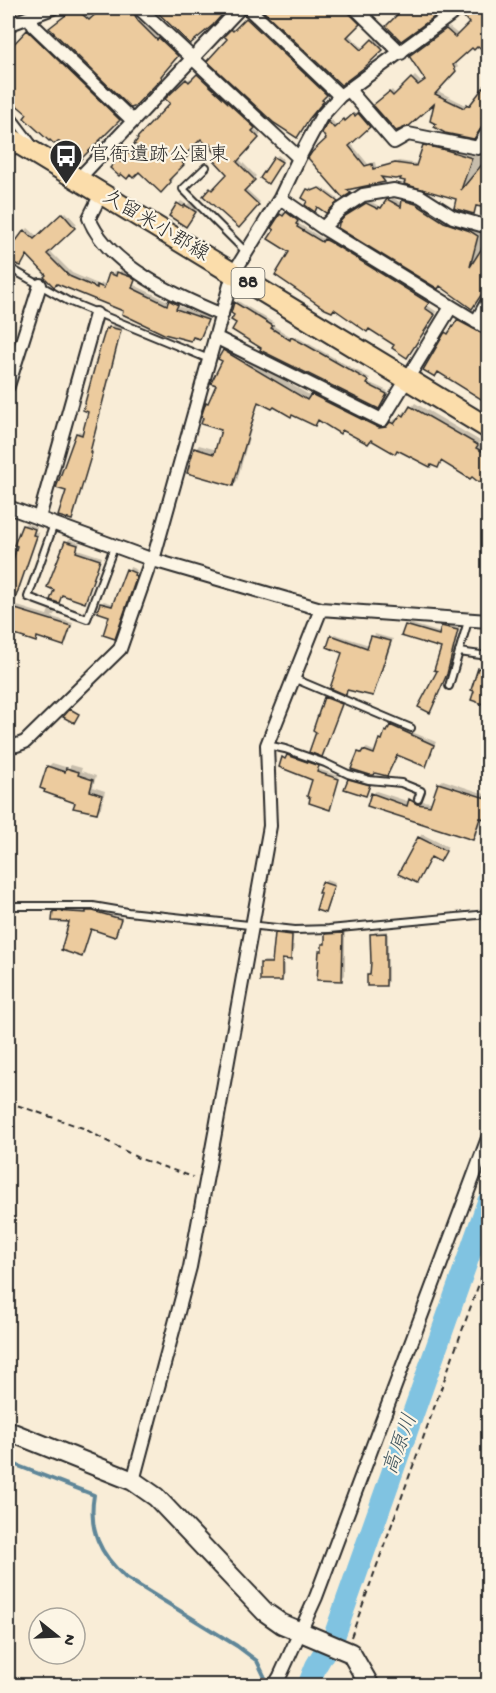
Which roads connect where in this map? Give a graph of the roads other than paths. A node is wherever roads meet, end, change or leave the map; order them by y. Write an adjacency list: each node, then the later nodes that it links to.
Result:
1 (52, 8): 7 (street)
2 (139, 8): 10 (street)
3 (240, 8): 10 (street)
4 (248, 8): 11 (street)
5 (356, 8): 9 (street)
6 (460, 8): 9 (street)
7 (29, 17): 8 (street); 13 (street)
8 (8, 25)
9 (400, 53): 11 (street)
10 (191, 58): 13 (street); 16 (street)
11 (345, 93): 14 (street); 16 (street)
12 (8, 111): 17 (lane)
13 (132, 120): 19 (street)
14 (489, 131)
15 (8, 137): 17 (main road, 久留米小郡線 / 88)
16 (299, 158): 21 (street)
17 (44, 159): 19 (main road, 久留米小郡線 / 88)
18 (206, 167): 24 (lane)
19 (79, 181): 20 (main road, 久留米小郡線 / 88)
20 (101, 194): 26 (main road, 久留米小郡線 / 88); 31 (street)
21 (280, 198): 23 (street); 24 (street)
22 (489, 227): 23 (street)
23 (323, 228): 29 (street)
24 (246, 252): 26 (street)
25 (8, 267): 27 (lane)
26 (233, 274): 31 (street); 36 (main road, 久留米小郡線 / 88)
27 (40, 285): 30 (lane); 37 (street)
28 (489, 301): 32 (street)
29 (451, 306): 32 (street); 36 (street)
30 (96, 314): 35 (lane); 40 (street)
31 (222, 315): 34 (street)
32 (476, 322): 33 (street)
33 (489, 329)
34 (215, 337): 35 (street); 36 (street)
35 (209, 359): 43 (street)
36 (406, 378): 38 (main road, 久留米小郡線 / 88)
37 (8, 386)
38 (489, 428)
39 (8, 507): 40 (street)
40 (39, 518): 41 (street)
41 (54, 524): 42 (street); 42 (lane)
42 (114, 547): 43 (street)
43 (152, 560): 44 (street); 53 (street)
44 (321, 609): 45 (street); 49 (street)
45 (468, 621): 46 (street); 47 (lane)
46 (489, 621)
47 (459, 652): 48 (lane); 50 (lane)
48 (489, 656)
49 (293, 678): 51 (lane); 52 (street)
50 (449, 686)
51 (411, 728)
52 (267, 745): 54 (lane); 57 (street)
53 (8, 746)
54 (418, 800)
55 (8, 906): 57 (lane)
56 (489, 914): 57 (lane)
57 (253, 925): 60 (street)
58 (489, 1138): 61 (street)
59 (8, 1431): 60 (street)
60 (133, 1481): 61 (street)
61 (302, 1633): 62 (street); 63 (street)
62 (274, 1686)
63 (370, 1686)

